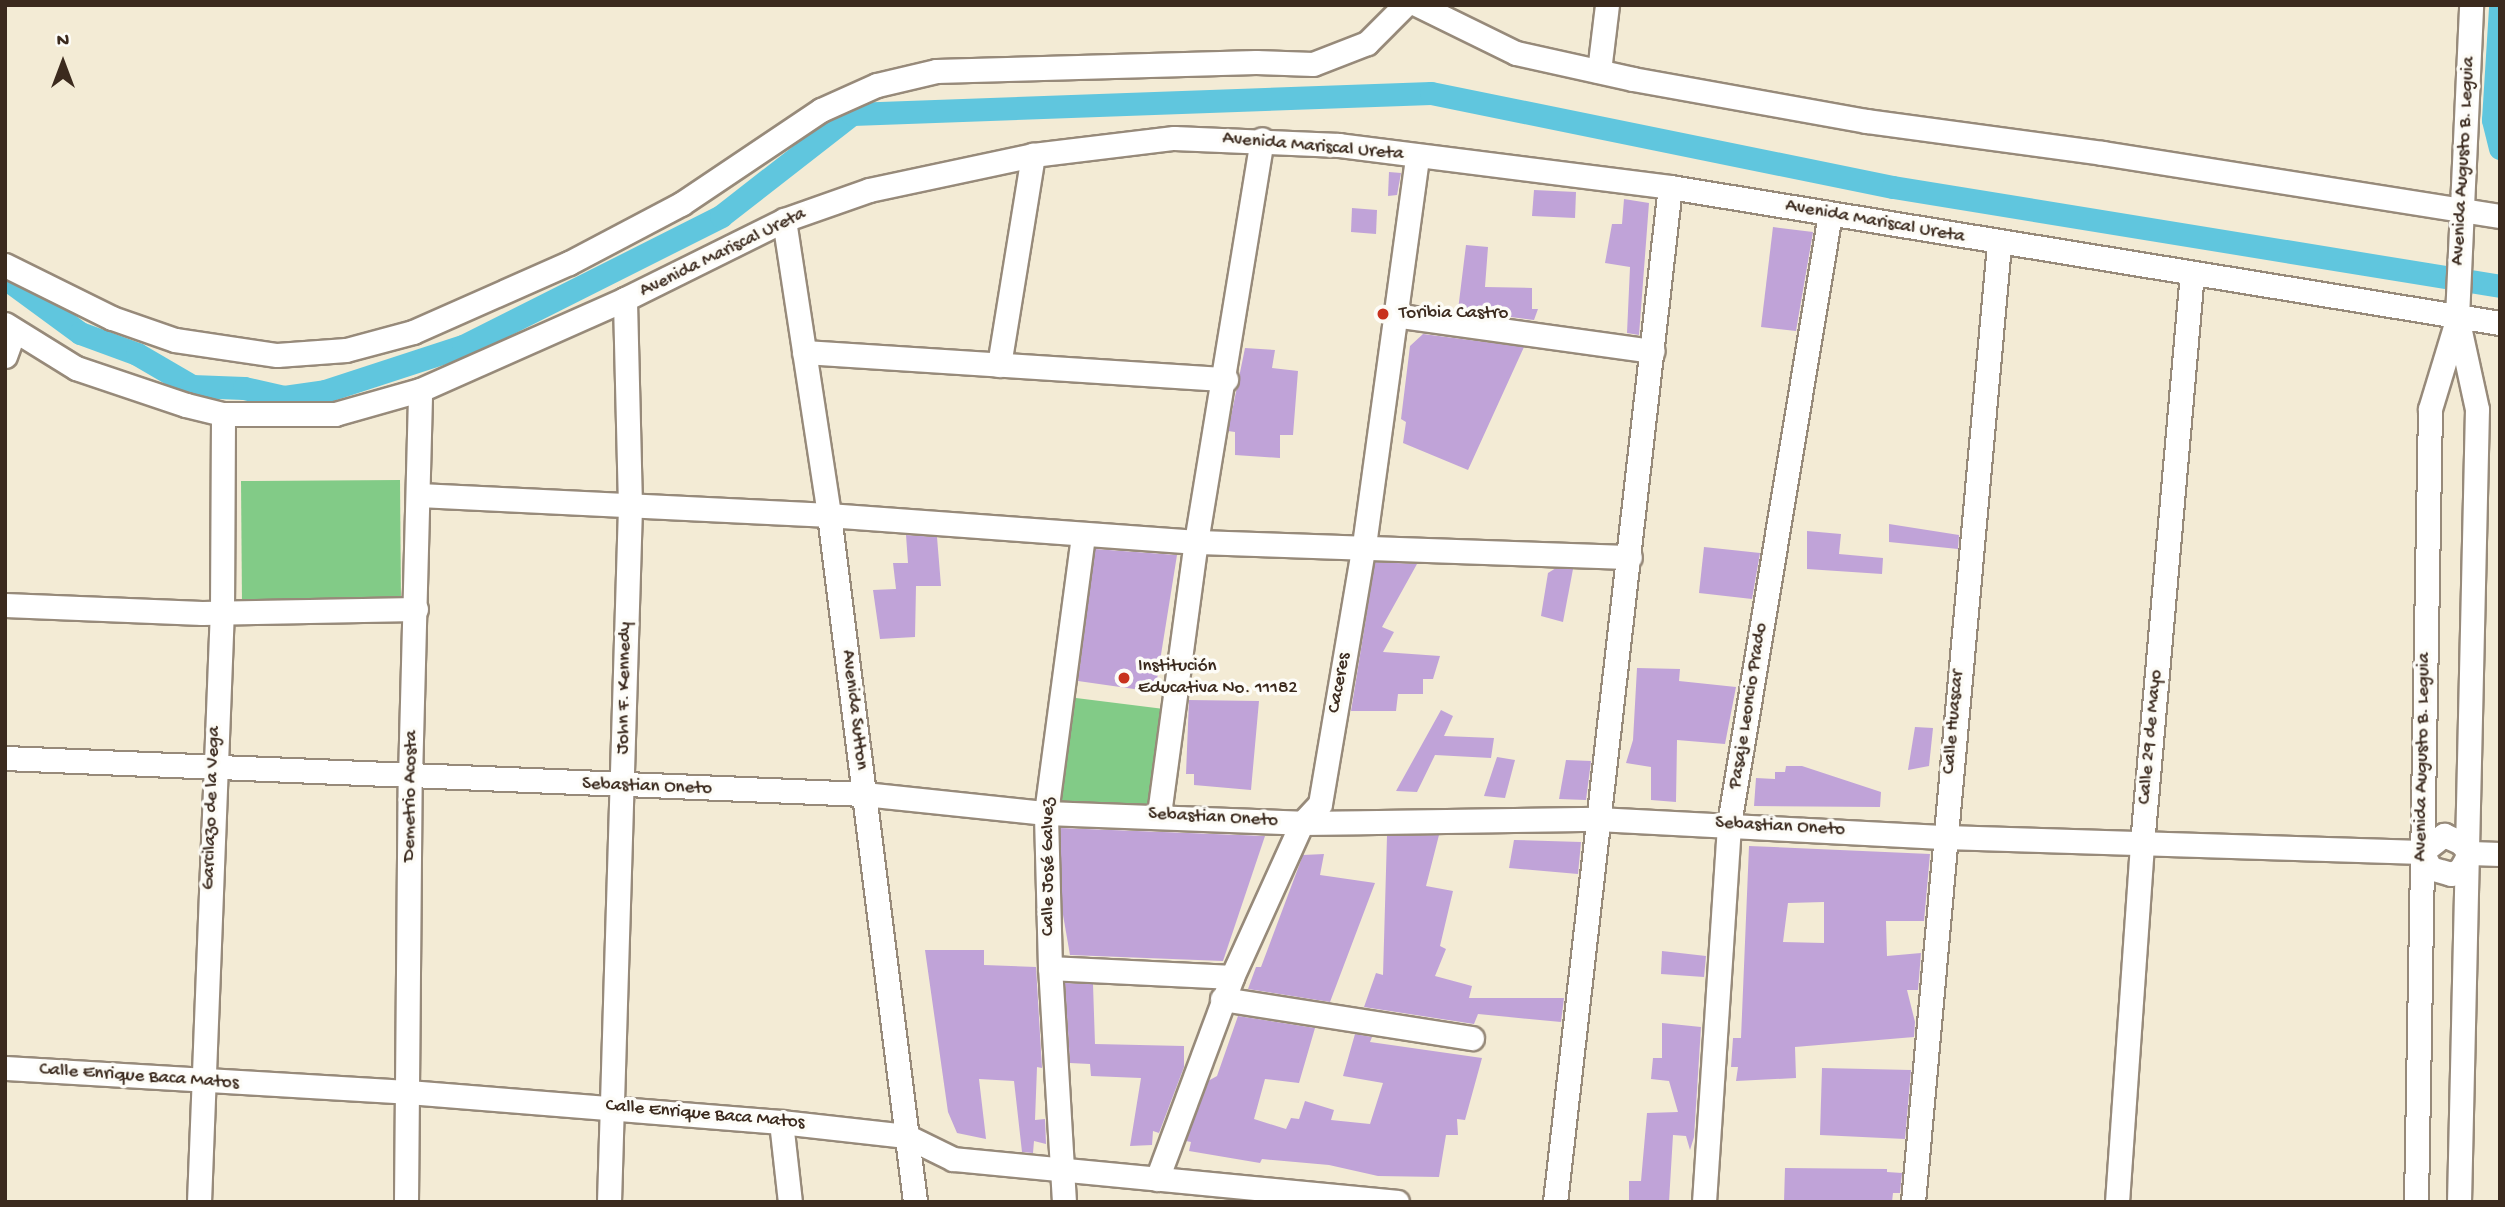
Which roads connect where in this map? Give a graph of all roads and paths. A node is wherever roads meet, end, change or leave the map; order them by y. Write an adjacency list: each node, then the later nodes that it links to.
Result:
1 (1405, 5): 15 (street)
2 (1418, 5): 5 (street)
3 (1607, 5): 5 (street)
4 (2471, 5): 10 (street, Avenida Augusto B. Leguia)
5 (1599, 71): 10 (street)
6 (1262, 139): 7 (street, Avenida Mariscal Ureta); 8 (street, Avenida Mariscal Ureta); 26 (street)
7 (1033, 155): 13 (street, Avenida Mariscal Ureta); 25 (street)
8 (1417, 156): 9 (street, Avenida Mariscal Ureta); 18 (street, Caceres)
9 (1670, 187): 11 (street, Avenida Mariscal Ureta); 22 (street)
10 (2462, 208): 12 (street); 19 (street, Avenida Augusto B. Leguia)
11 (1830, 214): 14 (street, Avenida Mariscal Ureta); 48 (street, Pasaje Leoncio Prado)
12 (2500, 216)
13 (784, 220): 17 (street, Avenida Mariscal Ureta); 23 (street, Avenida Sutton)
14 (1999, 244): 16 (street, Avenida Mariscal Ureta); 49 (street, Calle Huascar)
15 (5, 265)
16 (2192, 273): 19 (street, Avenida Mariscal Ureta); 50 (street, Calle 29 de Mayo)
17 (625, 299): 27 (street, Avenida Mariscal Ureta); 30 (street, John F. Kennedy)
18 (1393, 315): 22 (street); 34 (street, Caceres)
19 (2458, 317): 20 (street, Avenida Mariscal Ureta); 51 (street, Avenida Augusto B. Leguia); 52 (street, Avenida Augusto B. Leguia)
20 (2500, 323)
21 (10, 328): 24 (street); 28 (street, Avenida Mariscal Ureta)
22 (1653, 351): 35 (street)
23 (804, 352): 25 (street); 31 (street, Avenida Sutton)
24 (5, 356)
25 (999, 365): 26 (street)
26 (1226, 379): 33 (street)
27 (421, 390): 28 (street, Avenida Mariscal Ureta); 29 (street, Demetrio Acosta)
28 (223, 414): 38 (street, Garcilazo de la Vega)
29 (421, 495): 30 (street); 37 (street, Demetrio Acosta)
30 (629, 506): 31 (street); 42 (street, John F. Kennedy)
31 (829, 515): 32 (street); 43 (street, Avenida Sutton)
32 (1083, 534): 33 (street); 44 (street, Calle José Galvez)
33 (1196, 542): 34 (street); 45 (street)
34 (1364, 545): 35 (street); 47 (street, Caceres)
35 (1630, 556): 46 (street)
36 (5, 605): 38 (street)
37 (416, 609): 38 (street); 41 (street, Demetrio Acosta)
38 (222, 610): 40 (street, Garcilazo de la Vega)
39 (5, 758): 40 (street, Sebastian Oneto)
40 (213, 768): 41 (street, Sebastian Oneto); 59 (street, Garcilazo de la Vega)
41 (410, 778): 42 (street, Sebastian Oneto); 60 (street, Demetrio Acosta)
42 (623, 786): 43 (street, Sebastian Oneto); 61 (street, John F. Kennedy)
43 (864, 794): 44 (street, Sebastian Oneto); 63 (street, Avenida Sutton)
44 (1046, 813): 45 (street, Sebastian Oneto); 54 (street, Calle José Galvez)
45 (1159, 814): 47 (street, Sebastian Oneto)
46 (1599, 819): 47 (street, Sebastian Oneto); 48 (street, Sebastian Oneto); 74 (street)
47 (1302, 823): 55 (street, Caceres)
48 (1729, 824): 49 (street, Sebastian Oneto); 75 (street, Pasaje Leoncio Prado)
49 (1945, 836): 50 (street, Sebastian Oneto); 76 (street, Calle Huascar)
50 (2142, 844): 51 (street, Sebastian Oneto); 77 (street, Calle 29 de Mayo)
51 (2422, 852): 52 (street); 78 (street, Avenida Augusto B. Leguia)
52 (2470, 853): 53 (street); 79 (street, Avenida Augusto B. Leguia)
53 (2500, 854)
54 (1050, 968): 55 (street); 64 (street, Calle José Galvez)
55 (1232, 976): 56 (street, Caceres)
56 (1222, 999): 57 (street); 65 (street, Caceres)
57 (1472, 1038)
58 (5, 1068): 59 (street, Calle Enrique Baca Matos)
59 (202, 1082): 60 (street, Calle Enrique Baca Matos); 67 (street, Garcilazo de la Vega)
60 (408, 1092): 61 (street, Calle Enrique Baca Matos); 68 (street, Demetrio Acosta)
61 (613, 1107): 62 (street, Calle Enrique Baca Matos); 69 (street, John F. Kennedy)
62 (781, 1122): 63 (street, Calle Enrique Baca Matos); 70 (street)
63 (906, 1136): 64 (street, Calle Enrique Baca Matos); 71 (street, Avenida Sutton)
64 (1064, 1173): 65 (street, Calle Enrique Baca Matos); 72 (street, Calle José Galvez)
65 (1157, 1178): 66 (street, Calle Enrique Baca Matos)
66 (1305, 1198): 73 (street, Calle Enrique Baca Matos)
67 (199, 1202)
68 (406, 1202)
69 (610, 1202)
70 (790, 1202)
71 (915, 1202)
72 (1064, 1202)
73 (1397, 1202)
74 (1555, 1202)
75 (1704, 1202)
76 (1913, 1202)
77 (2117, 1202)
78 (2416, 1202)
79 (2459, 1202)

